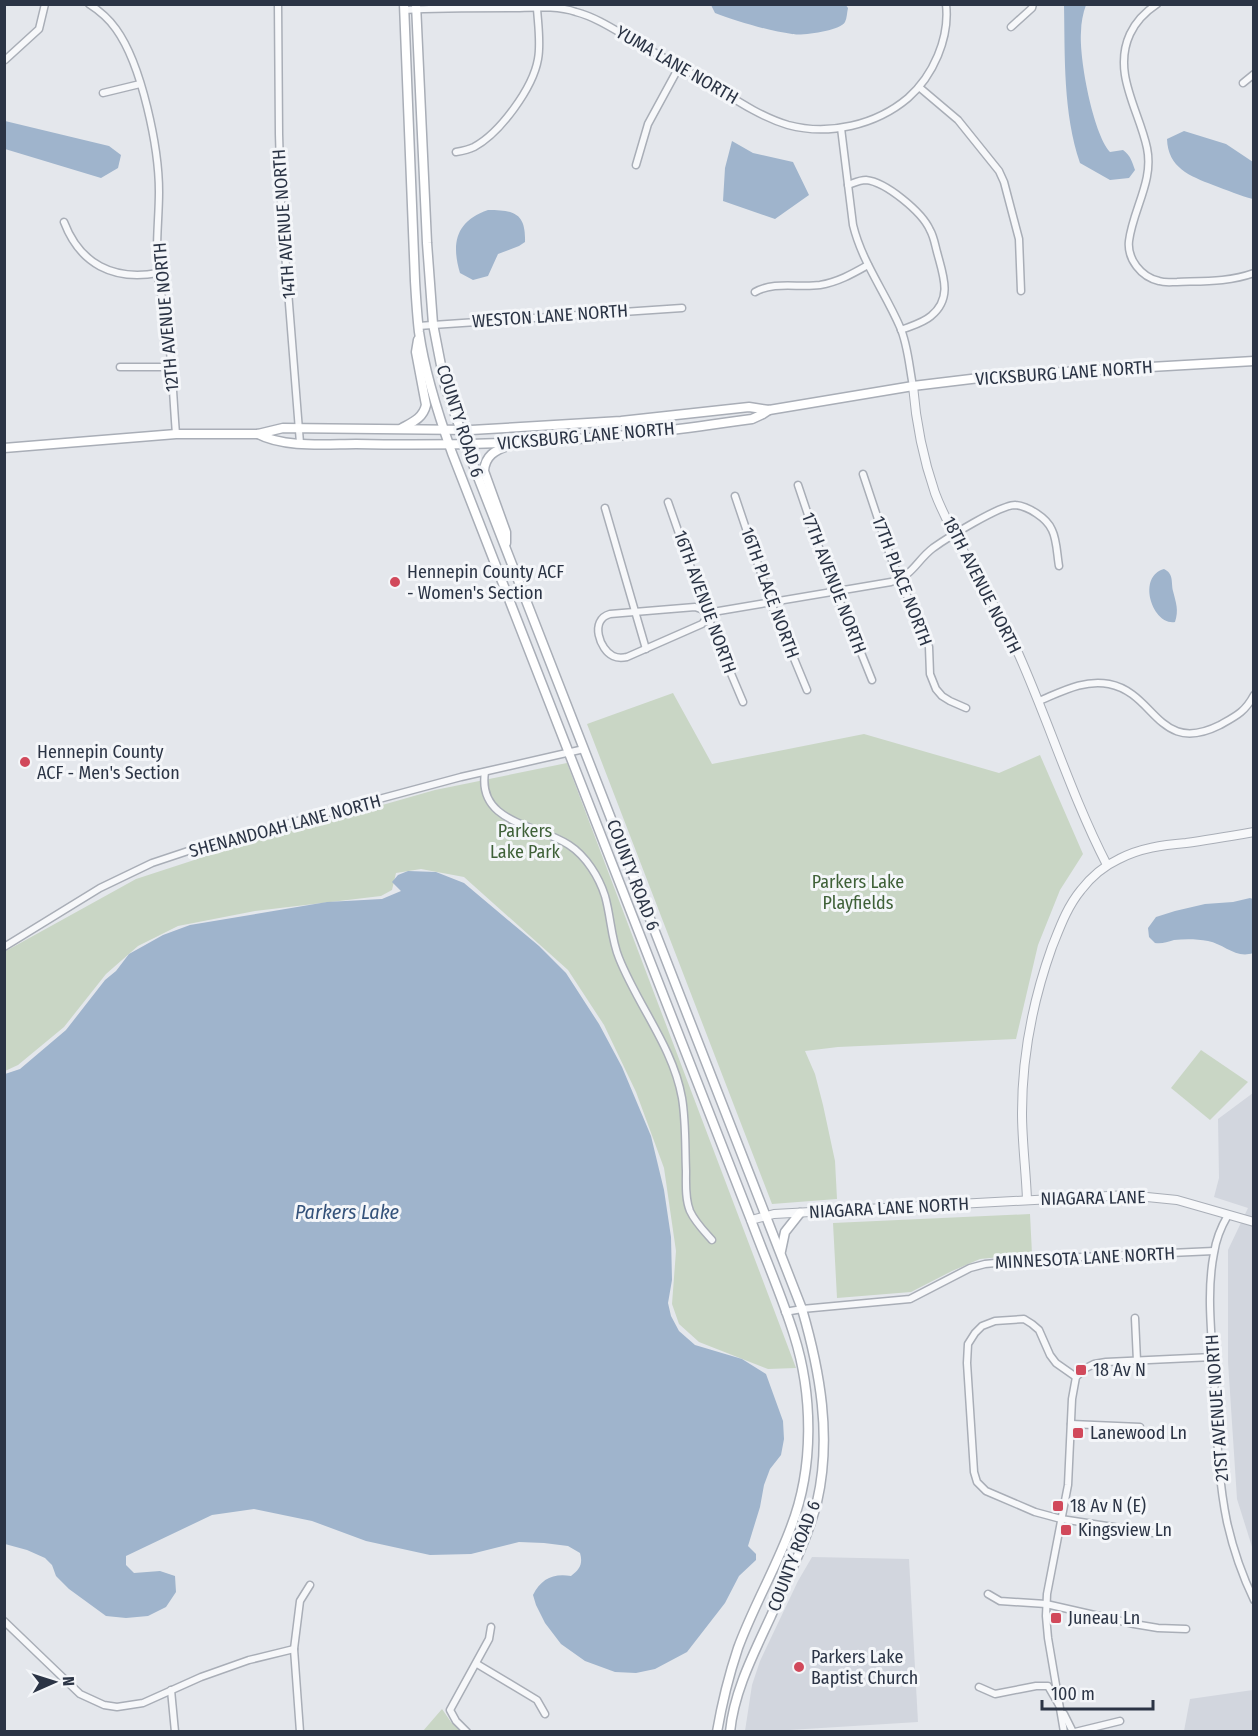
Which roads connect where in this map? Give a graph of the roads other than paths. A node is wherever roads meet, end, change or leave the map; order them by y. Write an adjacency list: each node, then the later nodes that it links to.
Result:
1 (45, 4): 12 (street)
2 (89, 4): 16 (street, 12TH AVENUE NORTH)
3 (278, 4): 38 (street, 14TH AVENUE NORTH)
4 (946, 4): 17 (street)
5 (1033, 4): 11 (street)
6 (1157, 4): 26 (street)
7 (559, 6): 10 (street, YUMA LANE NORTH); 13 (street, YUMA LANE NORTH)
8 (404, 7): 9 (street, YUMA LANE NORTH); 31 (main road, COUNTY ROAD 6)
9 (416, 7): 10 (street, YUMA LANE NORTH); 30 (main road, COUNTY ROAD 6)
10 (537, 8): 20 (street)
11 (1011, 27)
12 (5, 60)
13 (680, 67): 19 (street, YUMA LANE NORTH); 21 (street)
14 (1254, 74): 15 (street)
15 (1243, 82)
16 (140, 84): 18 (street); 25 (street, 12TH AVENUE NORTH)
17 (919, 87): 19 (street); 27 (street)
18 (103, 93)
19 (841, 128): 22 (street, 18TH AVENUE NORTH)
20 (456, 152)
21 (636, 165)
22 (848, 185): 24 (street, 18TH AVENUE NORTH); 32 (street)
23 (64, 222): 25 (street)
24 (868, 265): 28 (street); 32 (street, 18TH AVENUE NORTH)
25 (158, 273): 35 (street, 12TH AVENUE NORTH)
26 (1254, 273)
27 (1022, 291)
28 (755, 292)
29 (682, 308): 30 (street, WESTON LANE NORTH)
30 (433, 324): 31 (street, WESTON LANE NORTH); 41 (main road, COUNTY ROAD 6)
31 (419, 328): 39 (main road); 40 (main road, COUNTY ROAD 6)
32 (901, 330): 36 (street, 18TH AVENUE NORTH)
33 (1254, 361): 36 (main road, VICKSBURG LANE NORTH)
34 (120, 367): 35 (street)
35 (171, 367): 42 (street, 12TH AVENUE NORTH)
36 (913, 386): 37 (main road, VICKSBURG LANE NORTH); 54 (street, 18TH AVENUE NORTH)
37 (769, 410): 41 (main road, VICKSBURG LANE NORTH); 44 (main road, VICKSBURG LANE NORTH)
38 (299, 429): 39 (main road, VICKSBURG LANE NORTH); 43 (main road, VICKSBURG LANE NORTH); 45 (street, 14TH AVENUE NORTH)
39 (399, 430): 40 (main road, VICKSBURG LANE NORTH)
40 (443, 430): 41 (main road, VICKSBURG LANE NORTH); 47 (main road, COUNTY ROAD 6)
41 (460, 430): 46 (main road, COUNTY ROAD 6)
42 (176, 434): 43 (main road, VICKSBURG LANE NORTH); 48 (main road, VICKSBURG LANE NORTH)
43 (258, 434): 45 (main road, VICKSBURG LANE NORTH)
44 (528, 442): 46 (main road, VICKSBURG LANE NORTH); 55 (main road)
45 (300, 443): 47 (main road, VICKSBURG LANE NORTH)
46 (466, 444): 47 (main road, VICKSBURG LANE NORTH); 55 (main road, COUNTY ROAD 6)
47 (449, 445): 70 (main road, COUNTY ROAD 6)
48 (4, 448)
49 (863, 474): 57 (street, 17TH PLACE NORTH)
50 (798, 485): 58 (street, 17TH AVENUE NORTH)
51 (735, 496): 59 (street, 16TH PLACE NORTH)
52 (668, 502): 61 (street, 16TH AVENUE NORTH)
53 (605, 508): 60 (street)
54 (954, 534): 56 (street); 57 (street); 66 (street, 18TH AVENUE NORTH)
55 (507, 552): 69 (main road, COUNTY ROAD 6)
56 (1059, 566)
57 (901, 579): 58 (street); 68 (street, 17TH PLACE NORTH)
58 (834, 592): 59 (street); 63 (street, 17TH AVENUE NORTH)
59 (771, 603): 61 (street); 64 (street, 16TH PLACE NORTH)
60 (635, 612): 61 (street); 62 (street); 62 (street)
61 (707, 614): 62 (street); 67 (street, 16TH AVENUE NORTH)
62 (646, 649)
63 (872, 680)
64 (807, 690)
65 (1254, 695): 66 (street)
66 (1039, 701): 73 (street, 18TH AVENUE NORTH)
67 (743, 702)
68 (966, 708)
69 (584, 749): 70 (street, SHENANDOAH LANE NORTH); 78 (main road, COUNTY ROAD 6)
70 (569, 753): 71 (street, SHENANDOAH LANE NORTH); 79 (main road, COUNTY ROAD 6)
71 (485, 772): 74 (street, SHENANDOAH LANE NORTH); 81 (street)
72 (1254, 832): 73 (street)
73 (1107, 866): 75 (street)
74 (4, 947)
75 (1027, 1200): 76 (street, NIAGARA LANE NORTH); 77 (street, NIAGARA LANE)
76 (800, 1213): 78 (street, NIAGARA LANE NORTH); 83 (main road)
77 (1228, 1215): 80 (street); 82 (street, 21ST AVENUE NORTH)
78 (766, 1216): 79 (street, NIAGARA LANE NORTH); 83 (main road, COUNTY ROAD 6)
79 (751, 1220): 85 (main road, COUNTY ROAD 6)
80 (1254, 1222)
81 (712, 1240)
82 (1214, 1251): 84 (street, MINNESOTA LANE NORTH); 87 (street, 21ST AVENUE NORTH)
83 (781, 1255): 84 (main road, COUNTY ROAD 6)
84 (802, 1309): 85 (street, MINNESOTA LANE NORTH); 112 (main road, COUNTY ROAD 6)
85 (785, 1312): 111 (main road, COUNTY ROAD 6)
86 (1136, 1318): 88 (street)
87 (1213, 1357): 88 (street); 96 (street, 21ST AVENUE NORTH)
88 (1137, 1360): 89 (street)
89 (1076, 1377): 90 (street); 92 (street)
90 (1071, 1424): 91 (street); 92 (street)
91 (1140, 1427)
92 (1060, 1519): 93 (street); 97 (street)
93 (1153, 1533)
94 (310, 1585): 101 (street)
95 (988, 1594): 97 (street)
96 (1254, 1600)
97 (1046, 1604): 100 (street); 105 (street)
98 (4, 1621): 104 (street)
99 (491, 1627): 102 (street)
100 (1186, 1629)
101 (294, 1649): 104 (street); 109 (street)
102 (477, 1664): 106 (street); 110 (street)
103 (979, 1687): 105 (street)
104 (171, 1690): 108 (street)
105 (1062, 1710): 113 (street); 114 (street)
106 (545, 1714)
107 (1120, 1721): 114 (street)
108 (174, 1731)
109 (300, 1731)
110 (467, 1731)
111 (717, 1731)
112 (730, 1731)
113 (1064, 1731)
114 (1074, 1731)

